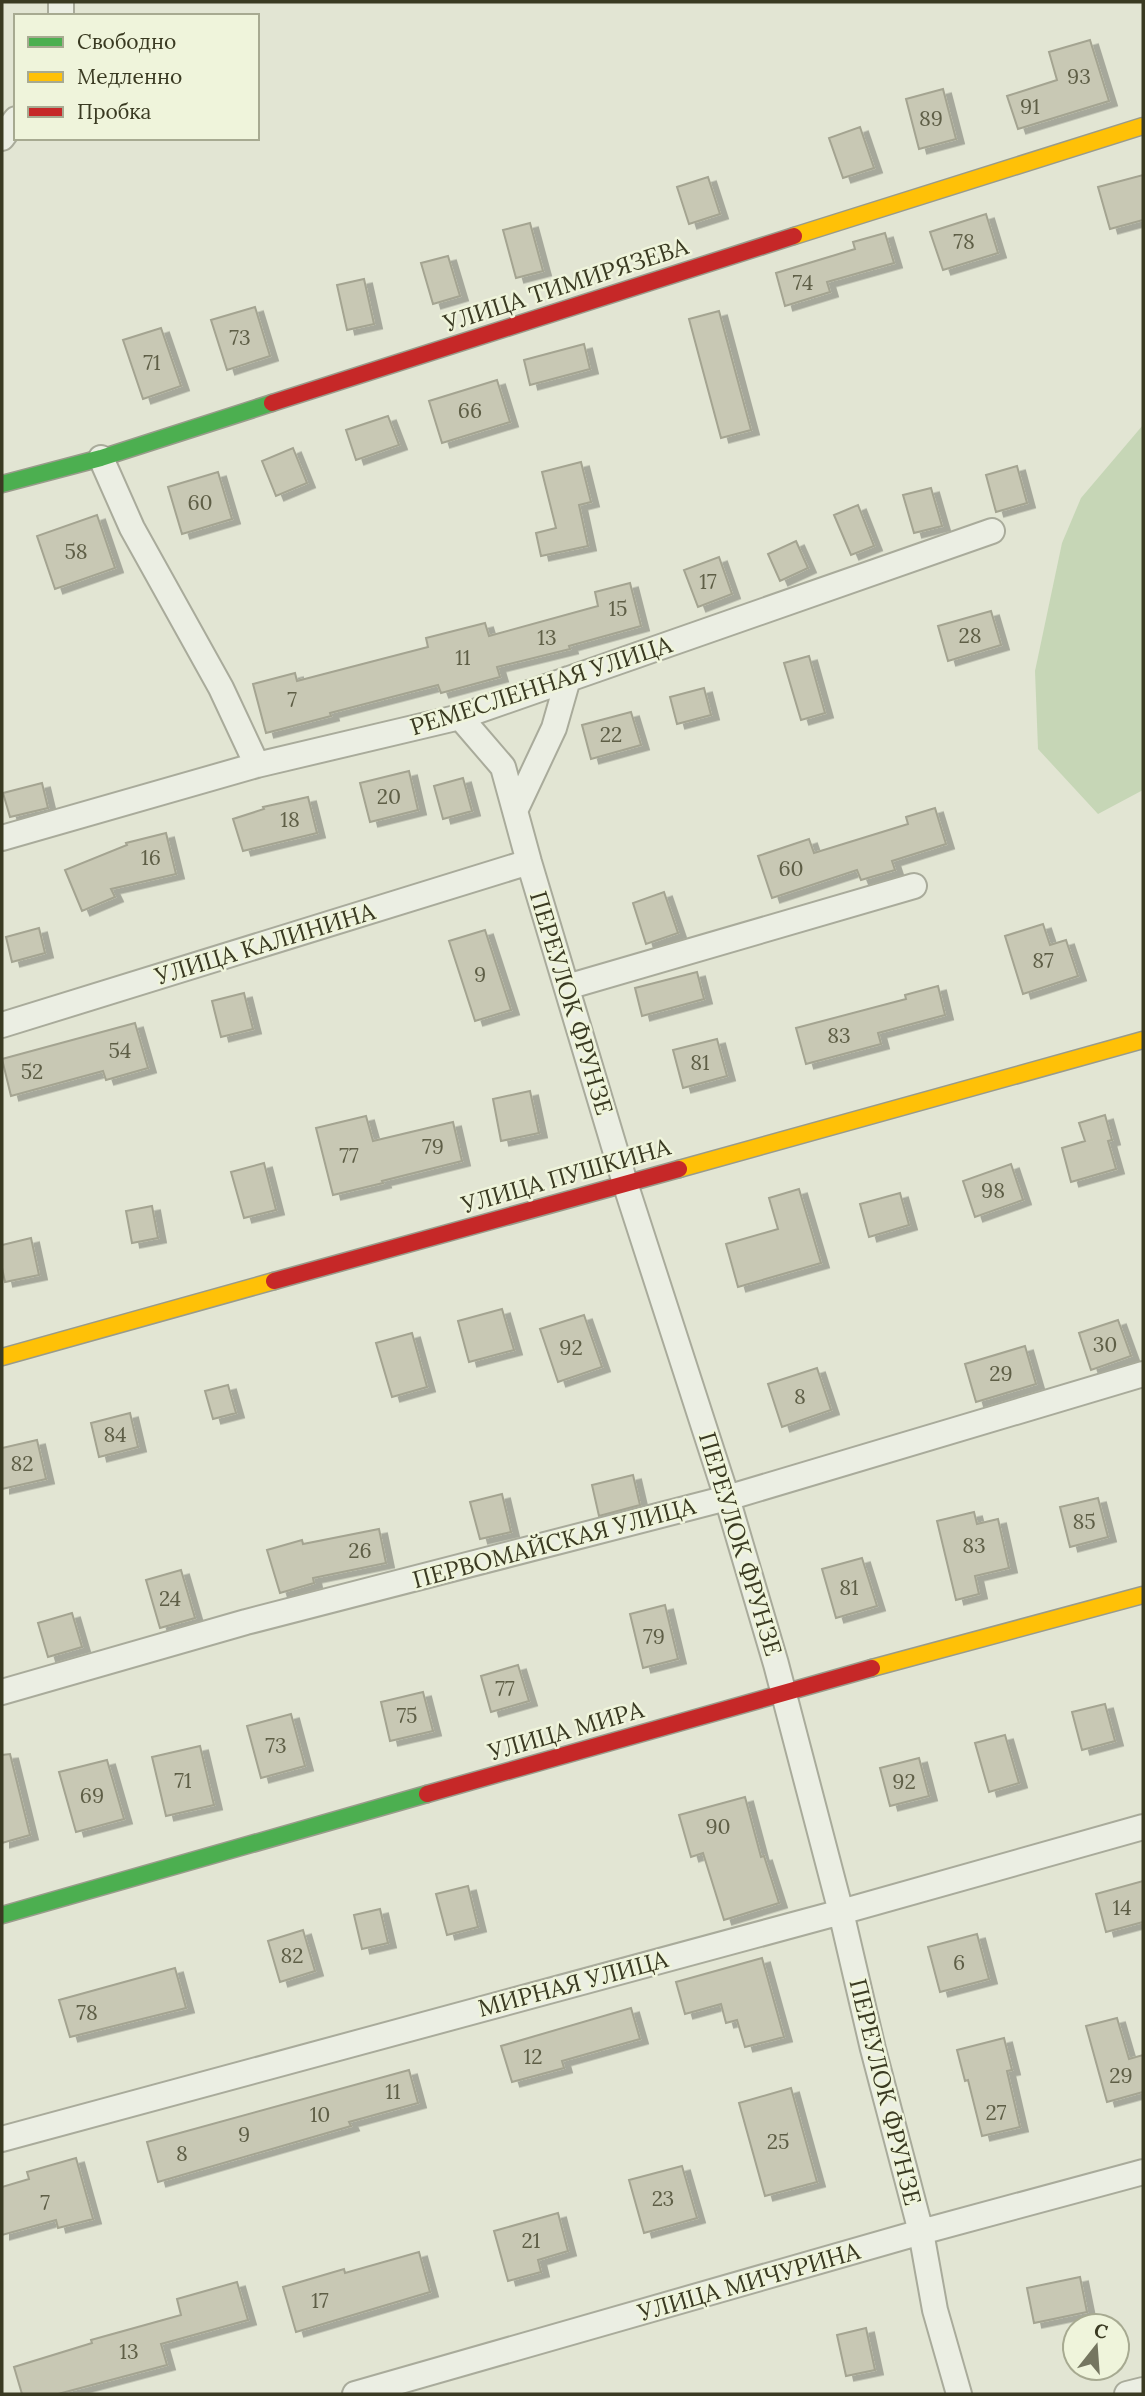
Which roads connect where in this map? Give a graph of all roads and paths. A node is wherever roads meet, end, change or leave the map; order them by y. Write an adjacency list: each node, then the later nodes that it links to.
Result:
1 (14, 122): 3 (street)
2 (1143, 127): 4 (street, УЛИЦА ТИМИРЯЗЕВА)
3 (2, 138)
4 (101, 458): 5 (street, УЛИЦА ТИМИРЯЗЕВА); 9 (street)
5 (2, 482)
6 (992, 531): 7 (street, РЕМЕСЛЕННАЯ УЛИЦА)
7 (568, 679): 8 (street, РЕМЕСЛЕННАЯ УЛИЦА); 10 (street)
8 (460, 717): 9 (street, РЕМЕСЛЕННАЯ УЛИЦА); 10 (street, ПЕРЕУЛОК ФРУНЗЕ)
9 (257, 765): 11 (street, РЕМЕСЛЕННАЯ УЛИЦА)
10 (516, 811): 12 (street, ПЕРЕУЛОК ФРУНЗЕ)
11 (2, 838)
12 (529, 862): 14 (street, ПЕРЕУЛОК ФРУНЗЕ); 15 (street, УЛИЦА КАЛИНИНА)
13 (914, 886): 14 (street)
14 (567, 987): 17 (street, ПЕРЕУЛОК ФРУНЗЕ)
15 (2, 1025)
16 (1143, 1040): 17 (street, УЛИЦА ПУШКИНА)
17 (625, 1184): 18 (street, УЛИЦА ПУШКИНА); 20 (street, ПЕРЕУЛОК ФРУНЗЕ)
18 (2, 1357)
19 (1143, 1374): 20 (street, ПЕРВОМАЙСКАЯ УЛИЦА)
20 (727, 1498): 22 (street, ПЕРВОМАЙСКАЯ УЛИЦА); 23 (street, ПЕРЕУЛОК ФРУНЗЕ)
21 (1143, 1595): 23 (street, УЛИЦА МИРА)
22 (2, 1692)
23 (783, 1692): 25 (street, ПЕРЕУЛОК ФРУНЗЕ); 26 (street, УЛИЦА МИРА)
24 (1143, 1827): 25 (street, МИРНАЯ УЛИЦА)
25 (841, 1912): 27 (street, МИРНАЯ УЛИЦА); 29 (street, ПЕРЕУЛОК ФРУНЗЕ)
26 (2, 1915)
27 (2, 2139)
28 (1143, 2172): 29 (street, УЛИЦА МИЧУРИНА)
29 (921, 2232): 31 (street, УЛИЦА МИЧУРИНА); 32 (street, ПЕРЕУЛОК ФРУНЗЕ)
30 (1143, 2390): 33 (street)
31 (355, 2394)
32 (959, 2394)
33 (1127, 2394)

